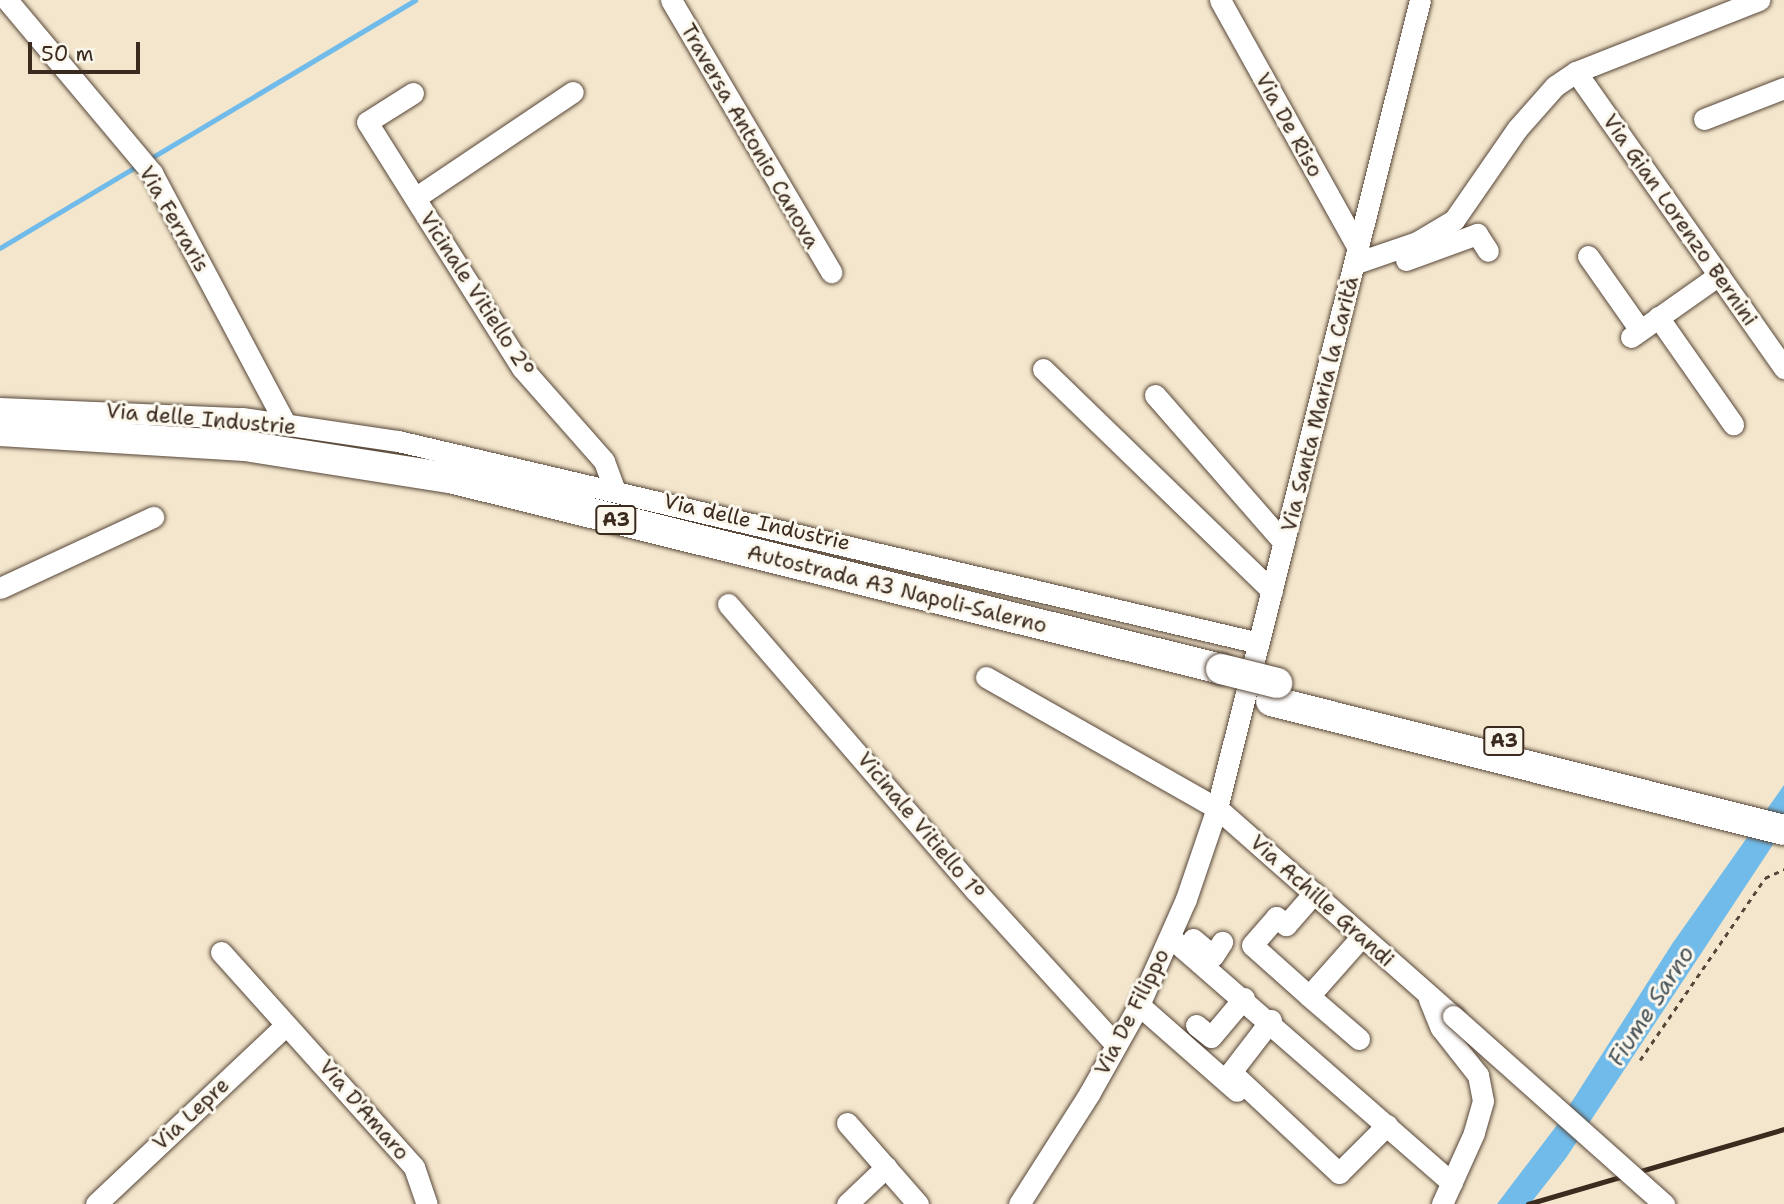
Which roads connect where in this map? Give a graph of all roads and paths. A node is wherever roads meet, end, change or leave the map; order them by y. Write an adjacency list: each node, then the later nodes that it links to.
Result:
1 (7, 0): 23 (street, Via Ferraris)
2 (671, 0): 15 (street, Traversa Antonio Canova)
3 (1220, 0): 14 (street, Via De Riso)
4 (1420, 0): 14 (street, Via Santa Maria la Carità)
5 (1759, 0): 6 (street)
6 (1576, 72): 14 (street); 16 (street, Via Gian Lorenzo Bernini)
7 (1784, 88): 10 (street)
8 (573, 92): 11 (street, Vicinale Vitiello 2°)
9 (413, 93): 11 (street, Vicinale Vitiello 2°)
10 (1704, 119)
11 (415, 198): 26 (street, Vicinale Vitiello 2°)
12 (1488, 251): 14 (street)
13 (1588, 256): 17 (street)
14 (1355, 264): 28 (street, Via Santa Maria la Carità)
15 (831, 272)
16 (1719, 275): 17 (street); 18 (street, Via Gian Lorenzo Bernini)
17 (1658, 317): 22 (street)
18 (1784, 368)
19 (1043, 369): 30 (street)
20 (1155, 394): 28 (street)
21 (0, 408): 23 (street, Via delle Industrie)
22 (1733, 424)
23 (286, 425): 26 (street, Via delle Industrie)
24 (0, 431): 34 (highway, Autostrada A3 Napoli-Salerno / A3)
25 (0, 451): 34 (highway, Autostrada A3 Napoli-Salerno / A3)
26 (614, 489): 32 (street, Via delle Industrie)
27 (153, 517): 29 (street)
28 (1284, 543): 30 (street, Via Santa Maria la Carità)
29 (0, 588)
30 (1272, 591): 32 (street, Via Santa Maria la Carità)
31 (728, 604): 53 (street, Vicinale Vitiello 1°)
32 (1259, 643): 36 (street, Via Santa Maria la Carità)
33 (986, 677): 36 (street, Via Achille Grandi)
34 (1219, 678): 35 (highway, Autostrada A3 Napoli-Salerno / A3, bridge)
35 (1728, 806): 37 (highway, Autostrada A3 Napoli-Salerno / A3); 38 (highway, Autostrada A3 Napoli-Salerno / A3)
36 (1217, 808): 40 (street, Via Achille Grandi); 41 (street, Via De Filippo)
37 (1784, 811)
38 (1784, 830)
39 (1784, 869): 54 (path)
40 (1314, 893): 42 (street, Via Achille Grandi); 46 (street)
41 (1173, 931): 43 (street); 47 (street); 48 (street, Via De Filippo)
42 (1362, 936): 45 (street, Via Achille Grandi); 46 (street)
43 (1222, 942)
44 (221, 951): 50 (street, Via D'Amaro)
45 (1427, 994): 59 (street, Via Achille Grandi); 66 (street, Via Achille Grandi, bridge)
46 (1309, 996): 52 (street)
47 (1244, 998): 49 (street); 51 (street)
48 (1139, 1004): 53 (street, Via De Filippo); 57 (street)
49 (1271, 1020): 56 (street); 56 (street)
50 (286, 1025): 60 (street, Via Lepre); 61 (street, Via D'Amaro)
51 (1196, 1025)
52 (1359, 1039)
53 (1116, 1045): 64 (street, Via De Filippo)
54 (1640, 1060)
55 (847, 1123): 58 (street)
56 (1387, 1125): 59 (street)
57 (1316, 1164)
58 (886, 1167): 62 (street); 63 (street)
59 (1452, 1183): 65 (street, Via Achille Grandi)
60 (96, 1204)
61 (427, 1204)
62 (847, 1204)
63 (918, 1204)
64 (1019, 1204)
65 (1441, 1204)
66 (1664, 1204)

